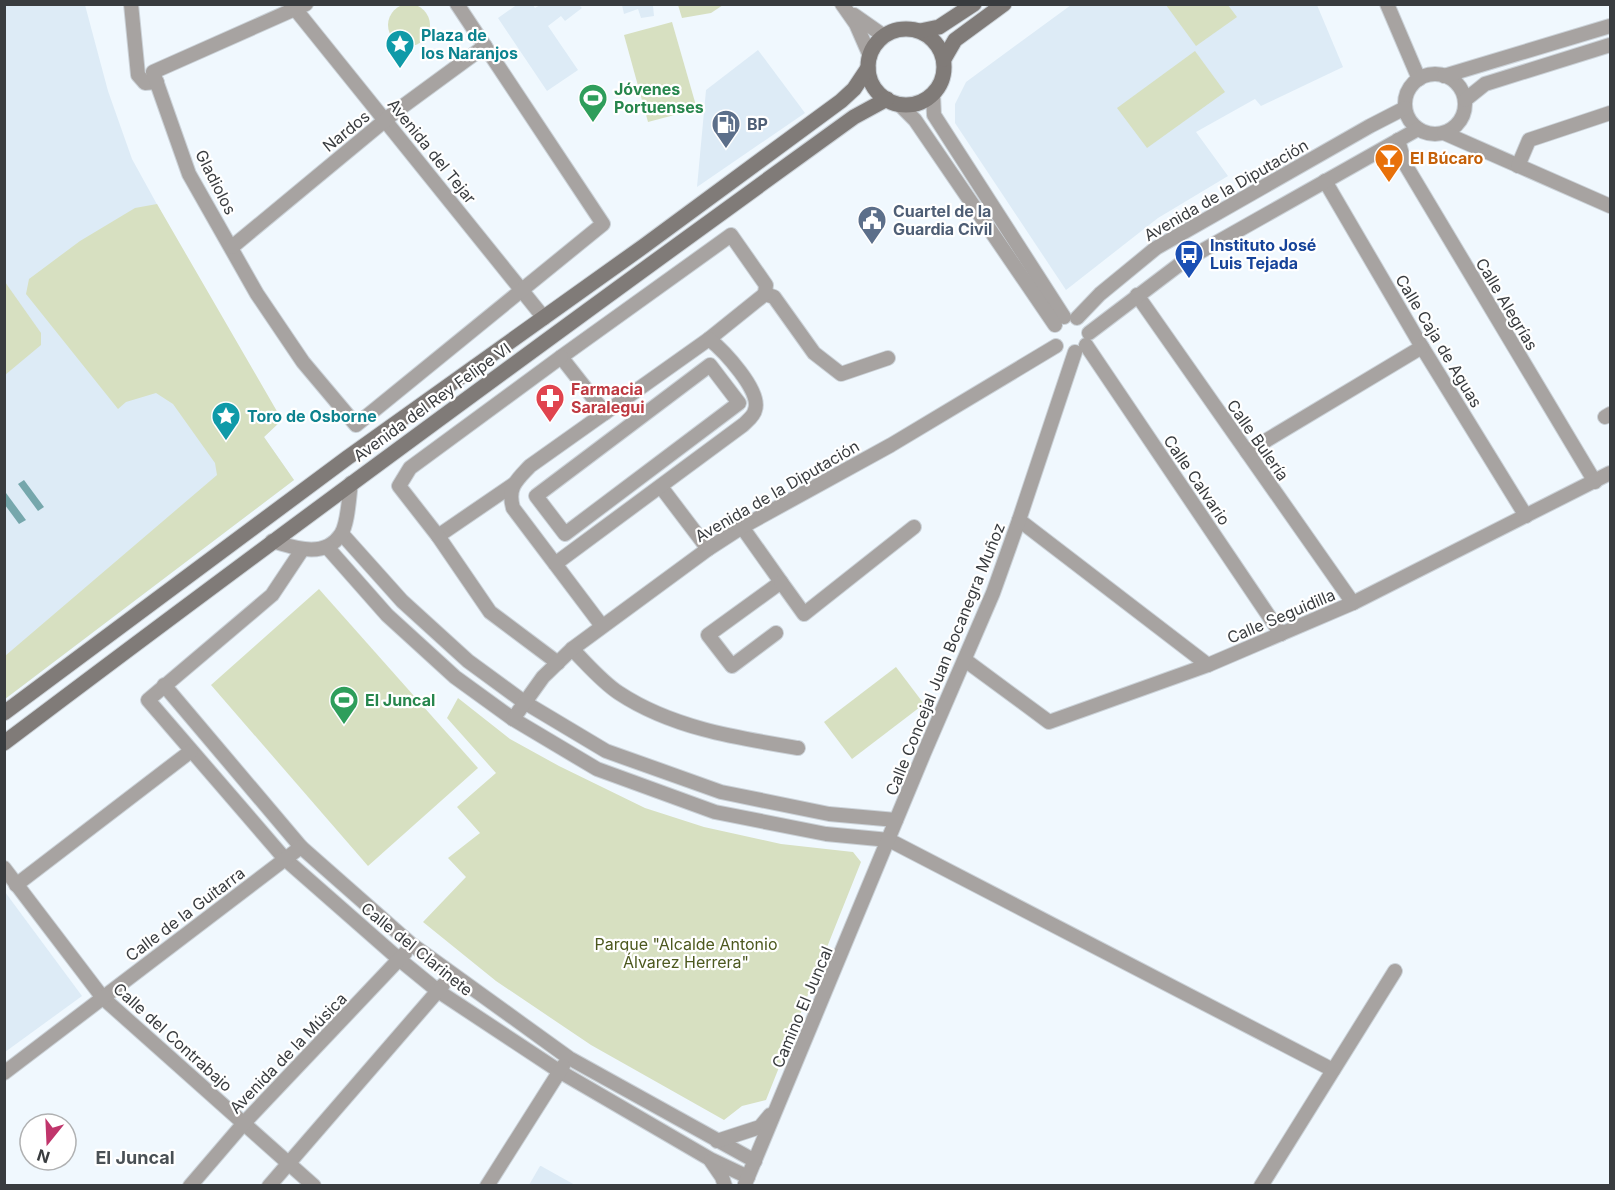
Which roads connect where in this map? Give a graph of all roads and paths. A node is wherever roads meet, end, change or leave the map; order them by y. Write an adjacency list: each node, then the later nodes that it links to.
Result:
1 (131, 4): 17 (street)
2 (457, 4): 12 (street)
3 (974, 4): 9 (main road)
4 (1004, 4): 13 (main road)
5 (1387, 4): 16 (street)
6 (298, 6): 17 (street); 23 (street, Avenida del Tejar)
7 (844, 6): 10 (street); 14 (street)
8 (1611, 26): 15 (street)
9 (920, 31): 10 (main road); 13 (main road)
10 (884, 36): 14 (main road)
11 (1611, 45): 19 (street)
12 (485, 46): 23 (street, Nardos); 31 (street)
13 (944, 59): 18 (main road)
14 (869, 62): 20 (main road); 34 (main road, Avenida del Rey Felipe VI)
15 (1444, 76): 16 (street); 19 (street)
16 (1419, 79): 21 (street)
17 (157, 82): 30 (street, Gladiolos)
18 (933, 94): 20 (main road); 35 (street)
19 (1464, 100): 25 (street)
20 (893, 102): 35 (street); 47 (main road, Avenida del Rey Felipe VI)
21 (1405, 108): 24 (street); 35 (street, Avenida de la Diputación)
22 (1611, 113): 27 (street)
23 (386, 120): 30 (street, Nardos); 31 (street, Avenida del Tejar)
24 (1418, 129): 25 (street); 26 (street)
25 (1444, 133): 27 (street)
26 (1398, 140): 28 (street); 46 (street, Calle Alegrías)
27 (1518, 166): 29 (street)
28 (1325, 181): 33 (street); 39 (street, Calle Caja de Aguas)
29 (1611, 206)
30 (232, 247): 31 (street, Gladiolos)
31 (522, 289): 34 (street, Avenida del Tejar)
32 (765, 294): 36 (street); 40 (street); 41 (street)
33 (1137, 295): 37 (street); 44 (street, Calle Bulería)
34 (544, 318): 72 (main road, Avenida del Rey Felipe VI)
35 (1065, 320): 37 (street); 38 (street)
36 (709, 339): 43 (street); 49 (street)
37 (1083, 344): 38 (street); 51 (street, Calle Concejal Juan Bocanegra Muñoz); 65 (street, Calle Calvario)
38 (1056, 346): 52 (street, Avenida de la Diputación)
39 (1422, 346): 44 (street); 50 (street, Calle Caja de Aguas)
40 (561, 357): 43 (street); 55 (street)
41 (888, 358)
42 (739, 403): 42 (street)
43 (605, 413): 48 (street)
44 (1247, 452): 62 (street, Calle Bulería)
45 (1611, 473): 46 (street, Calle Seguidilla)
46 (1595, 482): 50 (street, Calle Seguidilla)
47 (351, 483): 54 (street); 56 (main road, Avenida del Rey Felipe VI)
48 (513, 484): 55 (street); 60 (street)
49 (661, 487): 58 (street); 60 (street)
50 (1526, 516): 62 (street, Calle Seguidilla)
51 (1019, 520): 67 (street, Calle Concejal Juan Bocanegra Muñoz); 69 (street)
52 (742, 527): 58 (street, Avenida de la Diputación); 61 (street)
53 (914, 527): 61 (street)
54 (342, 534): 57 (street); 71 (street)
55 (438, 536): 68 (street)
56 (272, 541): 59 (street); 74 (main road, Avenida del Rey Felipe VI)
57 (327, 547): 59 (street); 73 (street)
58 (708, 549): 63 (street, Avenida de la Diputación)
59 (302, 550): 70 (street)
60 (555, 564): 63 (street)
61 (781, 582): 64 (street)
62 (1353, 603): 65 (street, Calle Seguidilla)
63 (602, 626): 66 (street, Avenida de la Diputación)
64 (776, 633)
65 (1281, 634): 69 (street, Calle Seguidilla)
66 (572, 649): 68 (street, Avenida de la Diputación); 75 (street)
67 (965, 660): 69 (street, Calle Seguidilla); 77 (street, Calle Concejal Juan Bocanegra Muñoz)
68 (558, 663): 71 (street, Avenida de la Diputación)
69 (1208, 665)
70 (164, 685): 76 (street, Calle del Clarinete); 79 (street, Calle del Clarinete)
71 (524, 702): 73 (street, Avenida de la Diputación); 77 (street)
72 (4, 713)
73 (513, 719): 78 (street)
74 (4, 742)
75 (798, 748)
76 (191, 751): 80 (street, Calle del Clarinete); 82 (street)
77 (896, 820): 78 (street, Calle Concejal Juan Bocanegra Muñoz)
78 (889, 840): 90 (street); 93 (street, Camino El Juncal)
79 (301, 847): 80 (street, Calle de la Guitarra); 83 (street, Calle del Clarinete)
80 (285, 859): 84 (street, Calle del Clarinete); 88 (street, Calle de la Guitarra)
81 (4, 868): 82 (street, Calle del Contrabajo)
82 (16, 885): 88 (street, Calle del Contrabajo)
83 (411, 944): 84 (street, Avenida de la Música); 86 (street, Calle del Clarinete)
84 (400, 960): 87 (street, Calle del Clarinete); 94 (street, Avenida de la Música)
85 (1395, 971): 90 (street)
86 (451, 974): 87 (street); 89 (street, Calle del Clarinete)
87 (438, 991): 91 (street, Calle del Clarinete); 98 (street)
88 (103, 998): 92 (street, Calle de la Guitarra); 94 (street, Calle del Contrabajo)
89 (569, 1058): 91 (street); 95 (street, Calle del Clarinete)
90 (1333, 1070): 105 (street)
91 (559, 1071): 96 (street, Calle del Clarinete); 103 (street)
92 (4, 1073)
93 (778, 1106): 95 (street); 97 (street, Camino El Juncal)
94 (244, 1123): 98 (street, Calle del Contrabajo); 100 (street, Avenida de la Música)
95 (717, 1141): 97 (street, Calle del Clarinete)
96 (710, 1159): 99 (street, Calle del Clarinete); 104 (street)
97 (755, 1161): 99 (street, Camino El Juncal)
98 (289, 1164): 101 (street); 102 (street, Calle del Contrabajo)
99 (746, 1181)
100 (190, 1185)
101 (269, 1185)
102 (314, 1185)
103 (488, 1185)
104 (725, 1185)
105 (1260, 1185)

